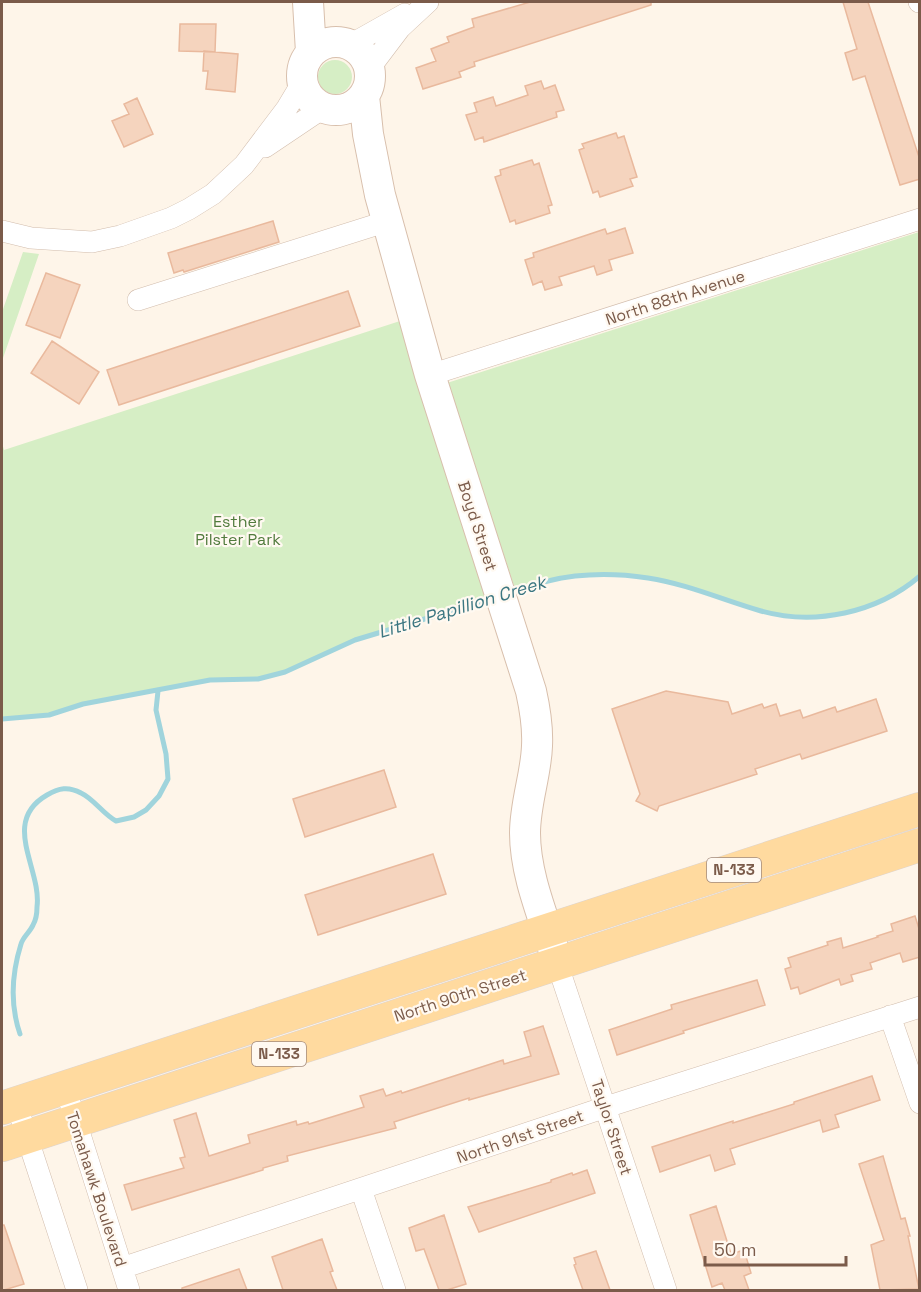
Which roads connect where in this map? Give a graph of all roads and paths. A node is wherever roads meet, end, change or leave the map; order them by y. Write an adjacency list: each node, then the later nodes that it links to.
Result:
1 (308, 2): 5 (street)
2 (320, 2): 4 (street)
3 (428, 2): 4 (street); 6 (street)
4 (348, 44): 5 (street); 6 (street)
5 (311, 52): 7 (street)
6 (366, 82): 8 (street); 10 (street, Boyd Street)
7 (302, 83): 8 (street, Boyd Street); 9 (street)
8 (328, 109): 9 (street); 10 (street, Boyd Street)
9 (243, 165): 12 (street)
10 (384, 208): 13 (street); 14 (street, Boyd Street)
11 (920, 219): 14 (street, North 88th Avenue)
12 (2, 231)
13 (138, 300)
14 (430, 375): 17 (street, Boyd Street)
15 (920, 809): 17 (main road, N-133)
16 (920, 846): 18 (main road, North 90th Street / N-133)
17 (548, 930): 18 (street, Boyd Street); 21 (main road, N-133)
18 (557, 963): 24 (street, Taylor Street); 25 (main road, North 90th Street / N-133)
19 (920, 1007): 20 (street, North 91st Street)
20 (890, 1017): 22 (street); 24 (street, North 91st Street)
21 (65, 1088): 23 (main road, N-133); 25 (street, Tomahawk Boulevard)
22 (920, 1103)
23 (9, 1105): 26 (street)
24 (606, 1107): 27 (street, North 91st Street); 32 (street, Taylor Street)
25 (76, 1121): 26 (main road, North 90th Street / N-133); 28 (street, Tomahawk Boulevard)
26 (14, 1141): 29 (street)
27 (362, 1189): 28 (street, North 91st Street); 31 (street)
28 (122, 1268): 30 (street, Tomahawk Boulevard)
29 (77, 1290)
30 (129, 1290)
31 (395, 1290)
32 (666, 1290)

